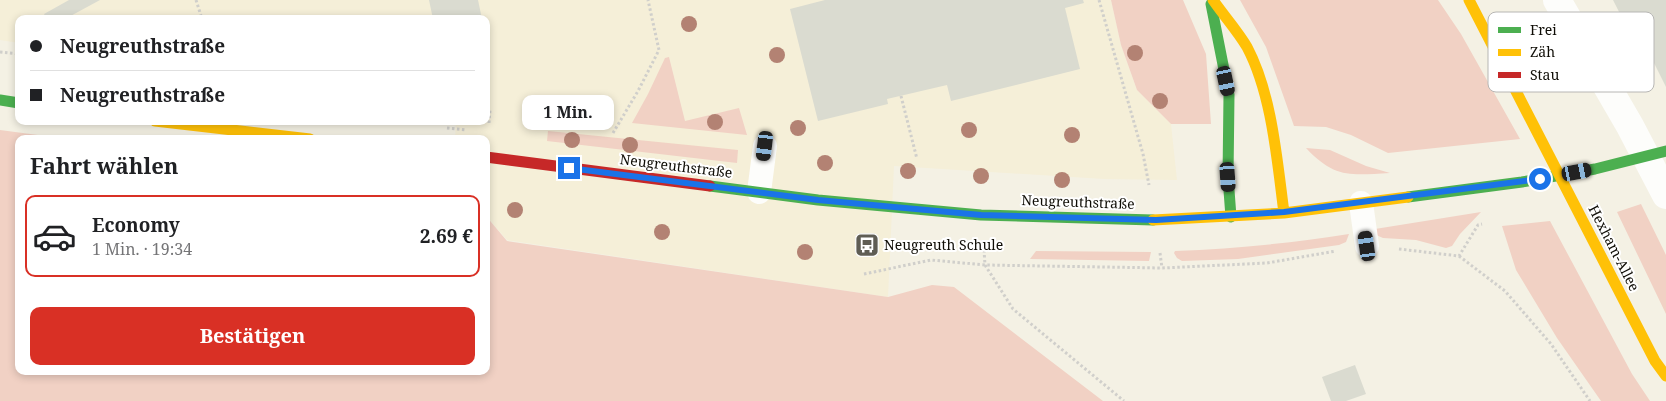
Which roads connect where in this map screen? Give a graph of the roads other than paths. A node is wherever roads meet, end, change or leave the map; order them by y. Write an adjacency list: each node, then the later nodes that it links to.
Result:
1 (1211, 0): 18 (street); 19 (street)
2 (1469, 0): 5 (street, Hexham-Allee)
3 (1557, 0): 4 (street)
4 (1565, 12)
5 (1488, 37)
6 (1517, 92): 21 (street, Hexham-Allee)
7 (1616, 92): 13 (street)
8 (0, 100): 9 (street)
9 (15, 102)
10 (189, 125): 11 (street)
11 (276, 135)
12 (765, 146): 15 (lane)
13 (1656, 154): 16 (street); 17 (street, Neugreuthstraße)
14 (490, 158): 15 (street, Neugreuthstraße)
15 (759, 192): 19 (street, Neugreuthstraße)
16 (1666, 195)
17 (1361, 203): 18 (street, Neugreuthstraße); 20 (lane)
18 (1284, 212): 19 (street, Neugreuthstraße)
19 (1231, 216)
20 (1367, 246)
21 (1666, 376)

